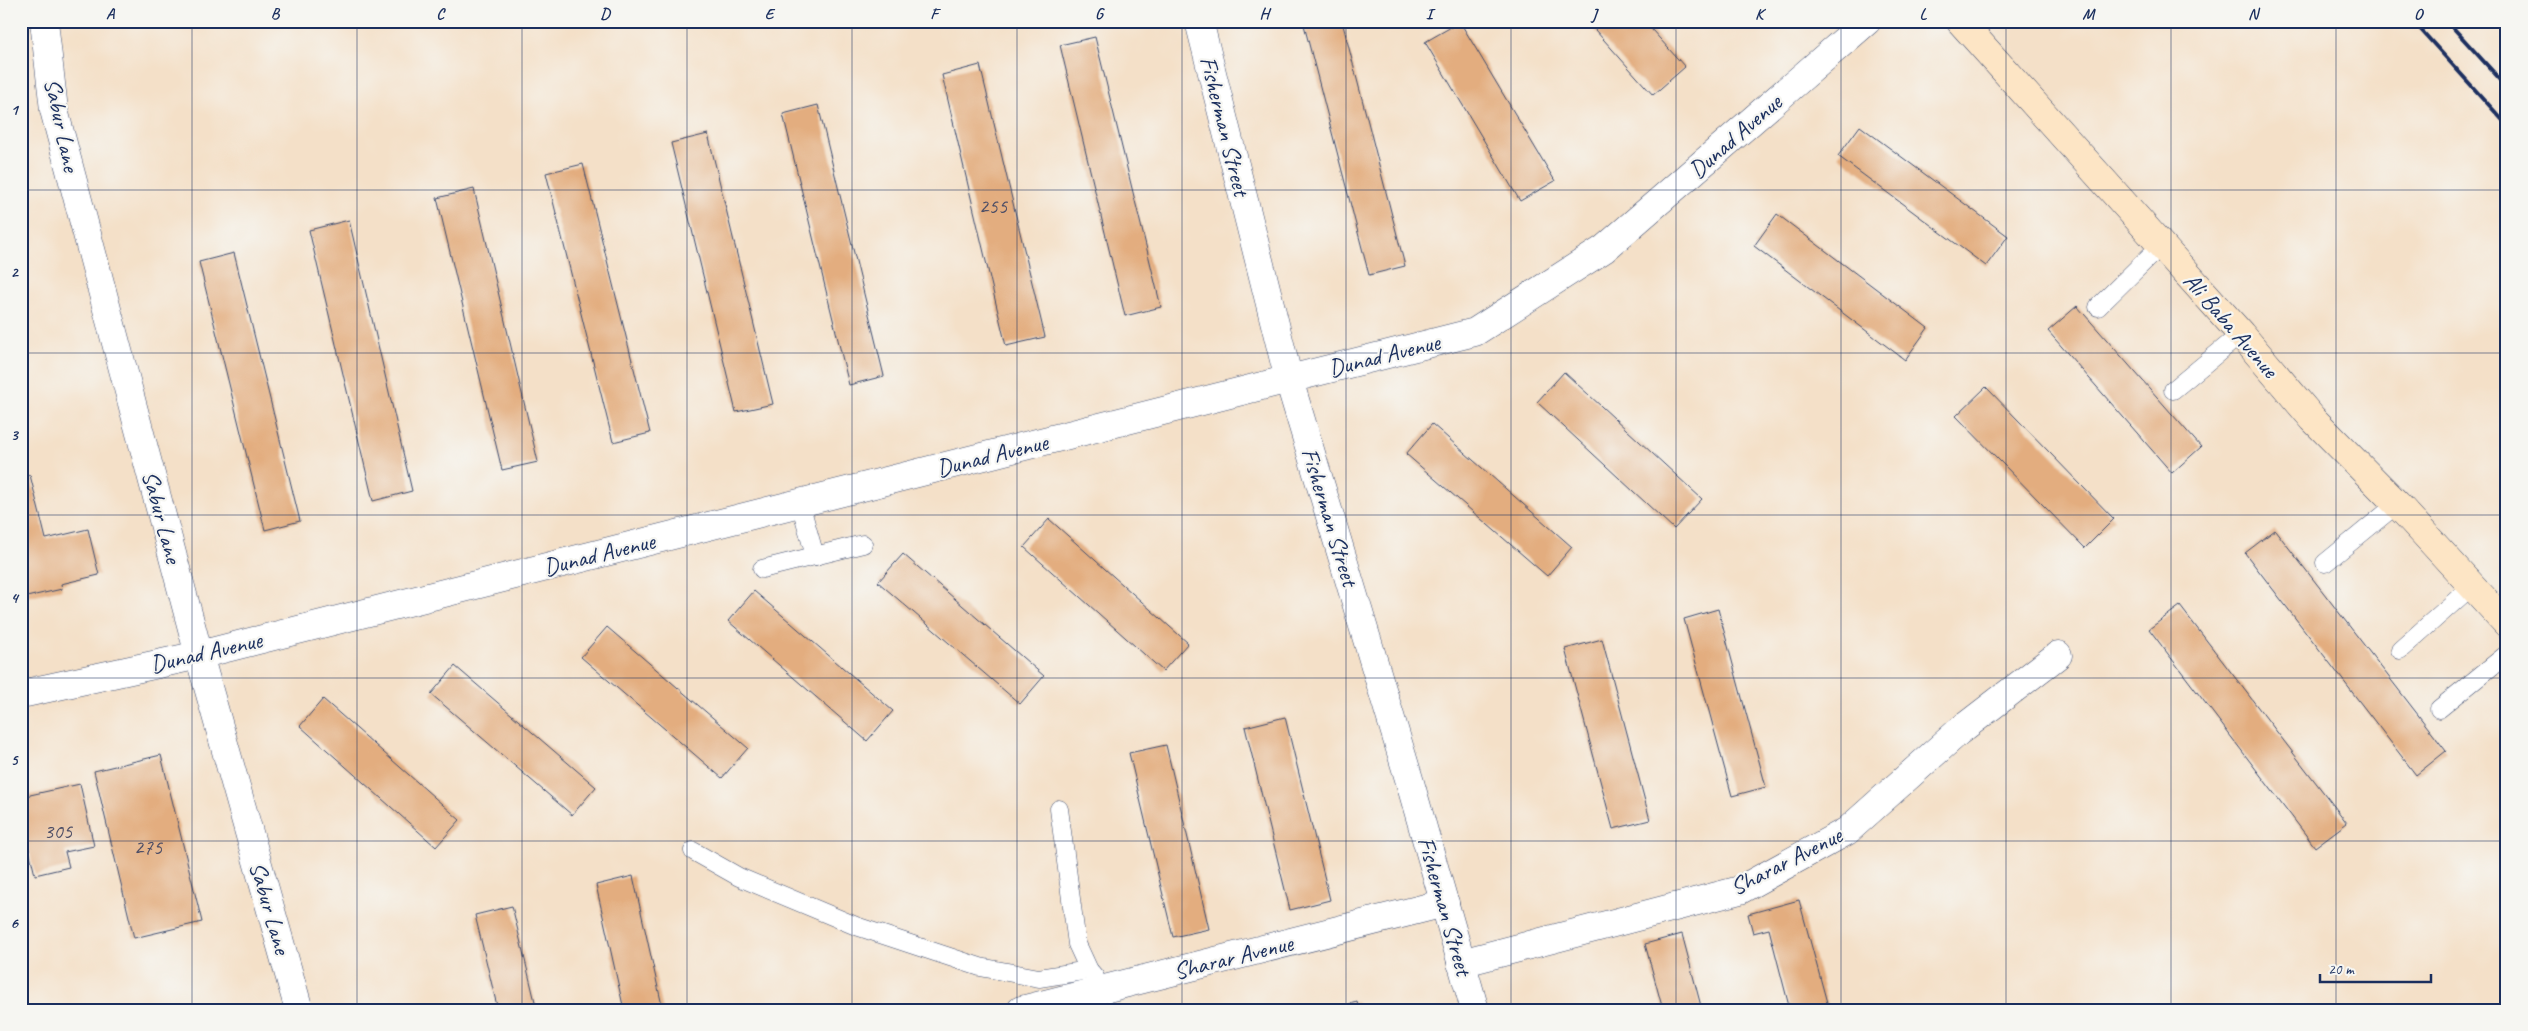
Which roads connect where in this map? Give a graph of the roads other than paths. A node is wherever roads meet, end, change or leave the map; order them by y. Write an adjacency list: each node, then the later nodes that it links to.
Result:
1 (44, 21): 20 (street, Sabur Lane)
2 (1199, 21): 8 (street, Fisherman Street)
3 (1867, 21): 8 (street, Dunad Avenue)
4 (1960, 21): 5 (street, Ali Baba Avenue)
5 (2161, 245): 6 (lane); 7 (street, Ali Baba Avenue)
6 (2098, 307)
7 (2241, 334): 9 (lane); 11 (street, Ali Baba Avenue)
8 (1289, 380): 10 (street, Dunad Avenue); 26 (street, Fisherman Street)
9 (2173, 390)
10 (800, 503): 13 (lane); 20 (street, Dunad Avenue)
11 (2396, 504): 14 (lane); 16 (street, Ali Baba Avenue)
12 (863, 544): 13 (lane)
13 (815, 556): 15 (lane)
14 (2325, 564)
15 (762, 569)
16 (2472, 586): 17 (street, Ali Baba Avenue); 18 (lane)
17 (2507, 624)
18 (2400, 650)
19 (2507, 654): 23 (lane)
20 (199, 655): 22 (street, Dunad Avenue); 29 (street, Sabur Lane)
21 (2058, 656): 27 (street, Sharar Avenue)
22 (21, 694)
23 (2439, 709)
24 (1059, 809): 28 (lane)
25 (693, 851): 28 (lane)
26 (1445, 903): 27 (street, Fisherman Street); 28 (street, Sharar Avenue)
27 (1461, 963): 31 (street, Fisherman Street)
28 (1097, 980): 30 (street, Sharar Avenue)
29 (299, 1010)
30 (1021, 1010)
31 (1474, 1010)

